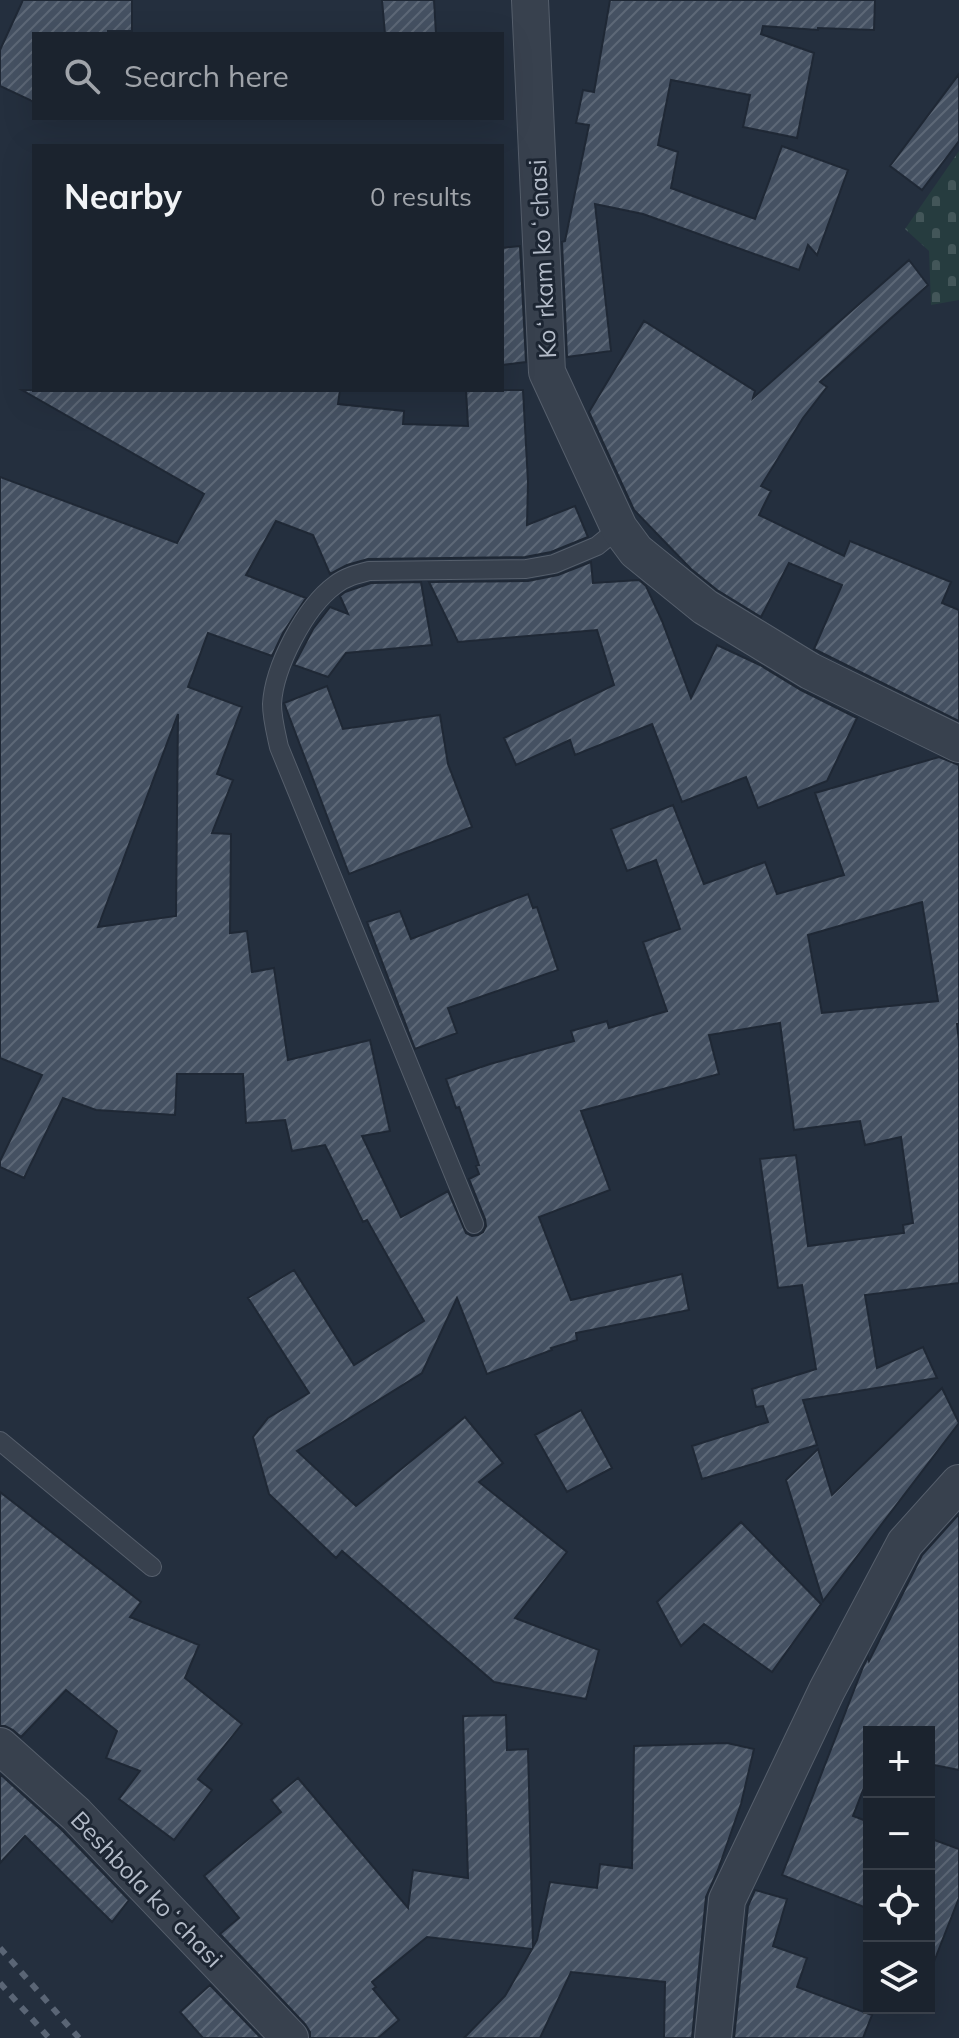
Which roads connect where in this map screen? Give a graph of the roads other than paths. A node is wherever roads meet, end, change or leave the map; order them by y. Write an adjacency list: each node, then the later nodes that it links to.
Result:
1 (530, 0): 2 (street, Koʻrkam koʻchasi)
2 (619, 528): 3 (street, Koʻrkam koʻchasi); 4 (lane)
3 (959, 744)
4 (474, 1224)
5 (0, 1441): 7 (lane)
6 (959, 1483): 10 (street)
7 (152, 1567)
8 (0, 1746): 9 (street, Beshbola koʻchasi)
9 (290, 2038)
10 (713, 2038)

